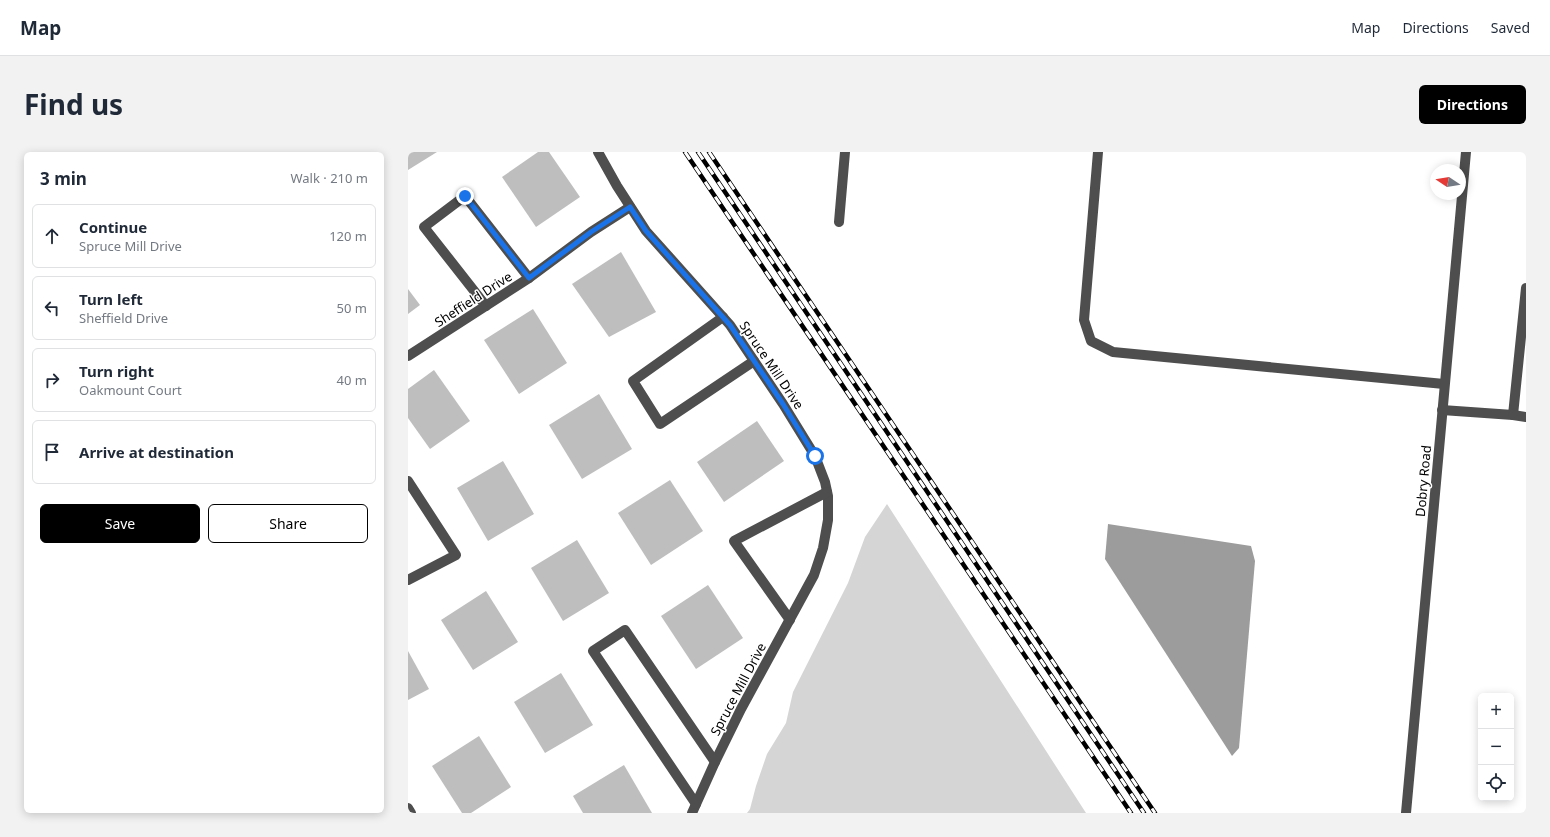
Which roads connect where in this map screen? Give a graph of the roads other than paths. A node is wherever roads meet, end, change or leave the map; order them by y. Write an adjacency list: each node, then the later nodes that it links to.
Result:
1 (598, 152): 5 (street, Spruce Mill Drive)
2 (845, 152): 6 (street)
3 (1098, 152): 13 (street)
4 (1466, 152): 13 (street, Dobry Road)
5 (630, 207): 7 (street, Sheffield Drive); 10 (street, Spruce Mill Drive)
6 (839, 222)
7 (529, 278): 9 (street, Sheffield Drive); 9 (street)
8 (1526, 288): 15 (street)
9 (486, 306): 11 (street, Sheffield Drive)
10 (723, 317): 12 (street, Spruce Mill Drive); 12 (street)
11 (408, 356)
12 (754, 361): 18 (street, Spruce Mill Drive)
13 (1444, 384): 14 (street, Dobry Road)
14 (1442, 410): 15 (street); 25 (street, Dobry Road)
15 (1512, 415): 16 (street)
16 (1526, 417)
17 (408, 481): 19 (street)
18 (827, 492): 20 (street, Spruce Mill Drive); 20 (street)
19 (408, 580)
20 (790, 620): 21 (street, Spruce Mill Drive)
21 (714, 762): 23 (street, Spruce Mill Drive); 23 (street)
22 (408, 808): 24 (street)
23 (694, 809)
24 (411, 813)
25 (1406, 813)

